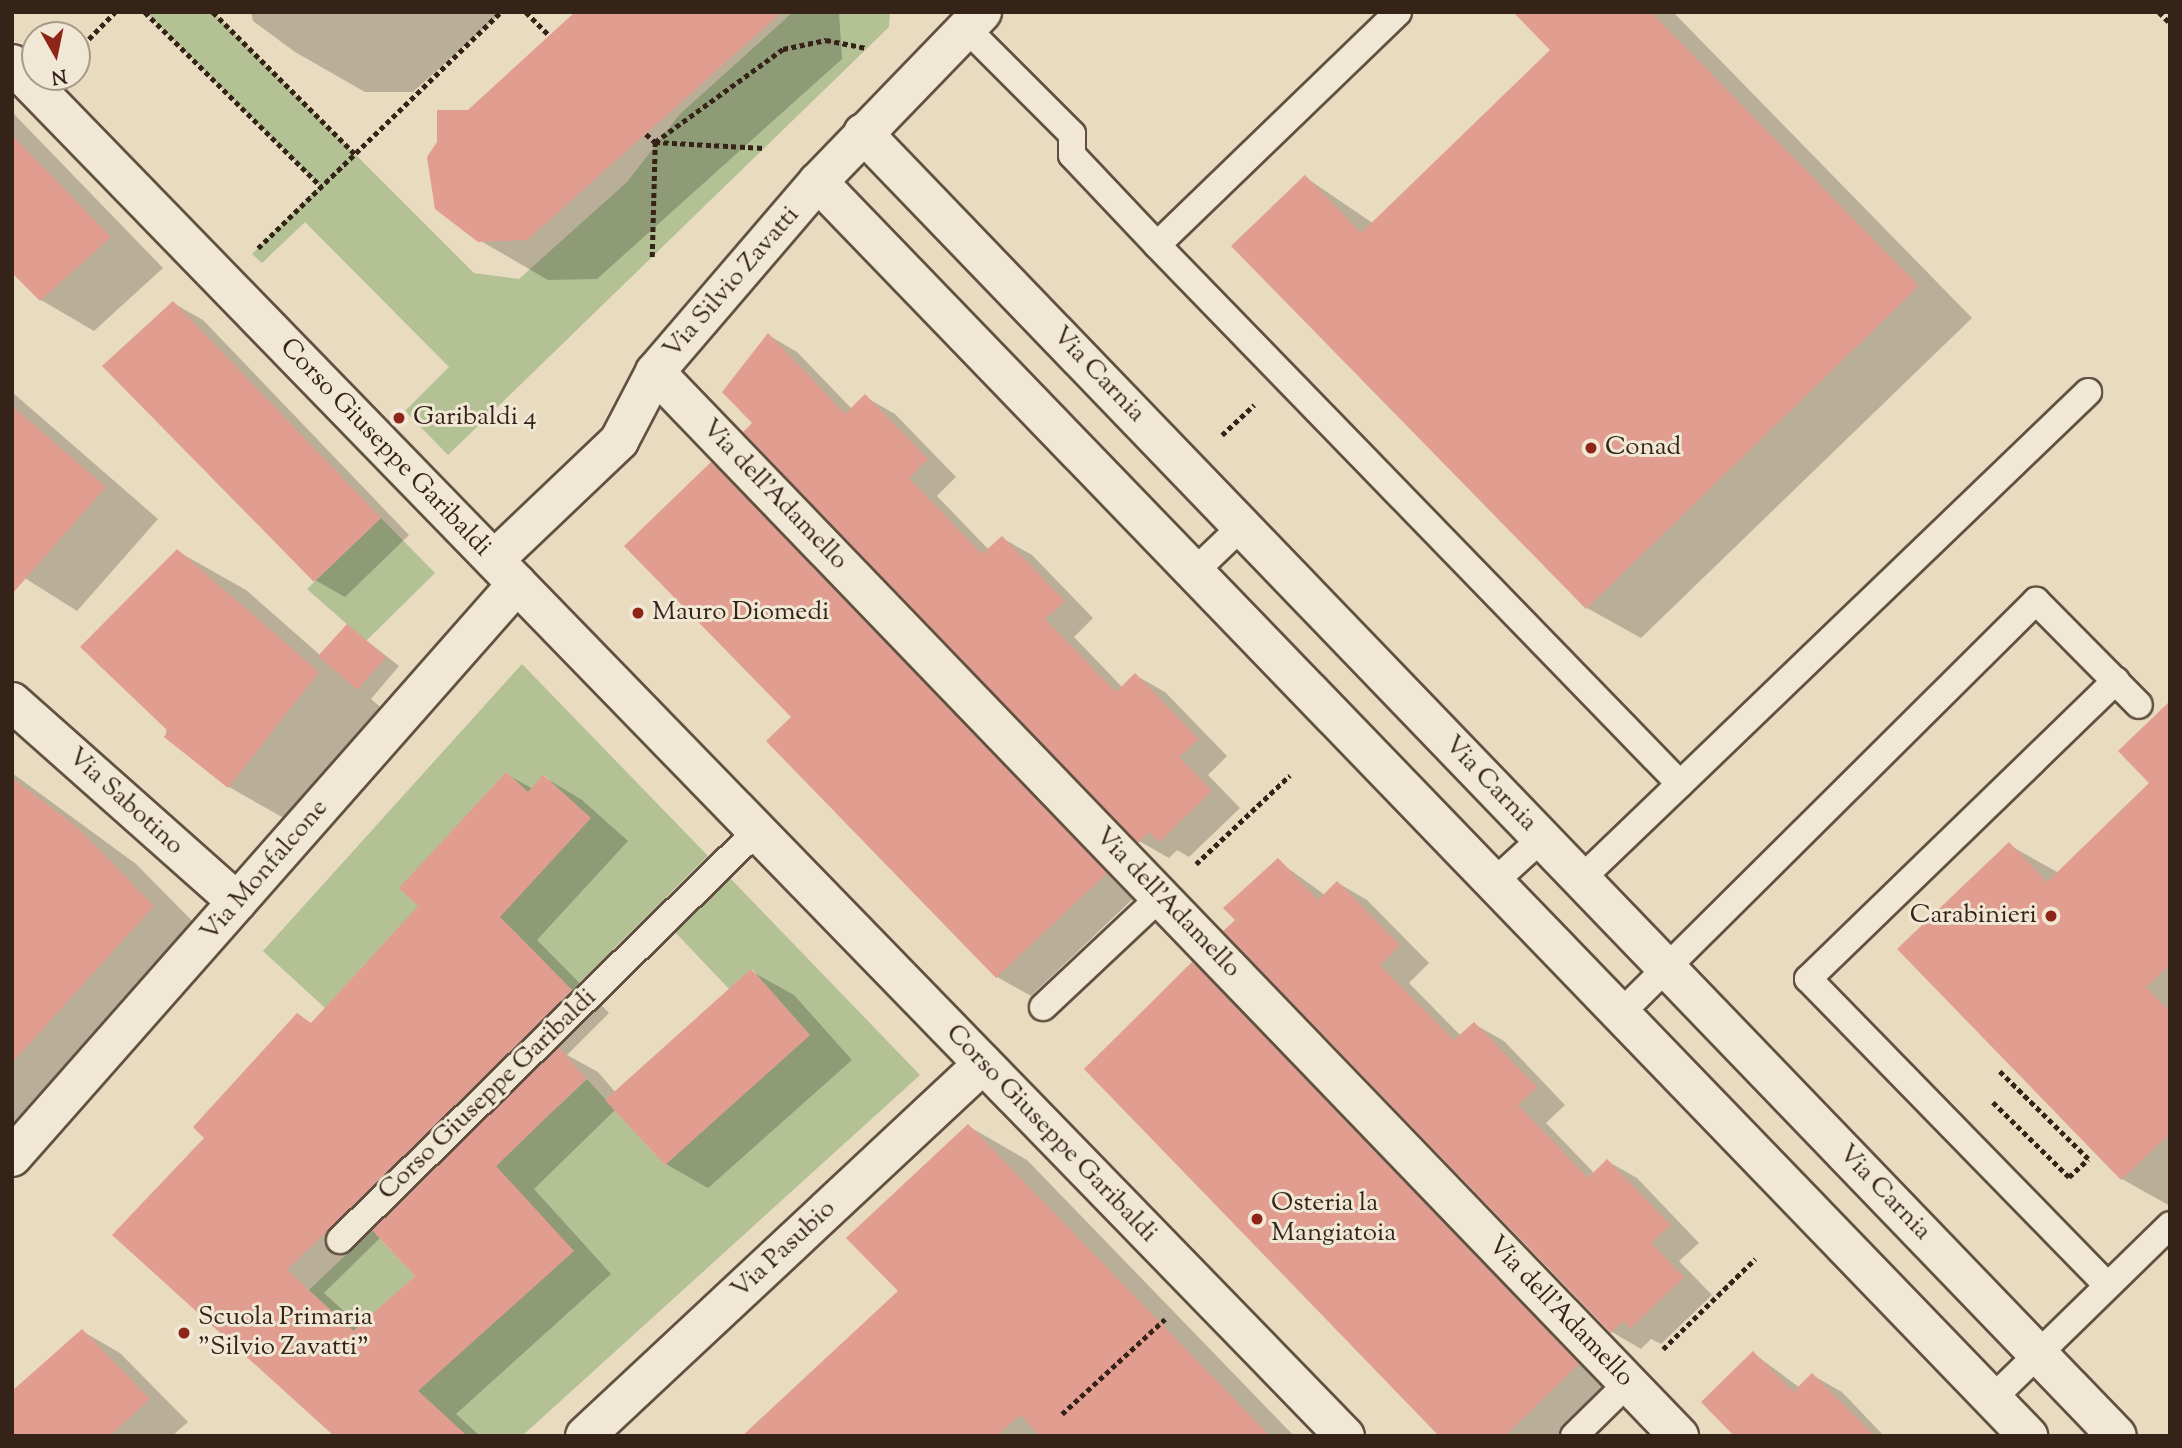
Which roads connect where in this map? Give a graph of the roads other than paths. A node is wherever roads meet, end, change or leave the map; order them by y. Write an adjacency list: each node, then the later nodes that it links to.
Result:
1 (1398, 12): 6 (lane)
2 (966, 17): 4 (street, Via Silvio Zavatti); 6 (lane)
3 (12, 64): 10 (street, Corso Giuseppe Garibaldi)
4 (863, 133): 5 (street, Via Silvio Zavatti); 9 (street, Via Carnia)
5 (818, 182): 7 (street, Via Silvio Zavatti); 11 (street)
6 (1157, 245): 15 (lane)
7 (655, 372): 10 (street, Via Silvio Zavatti); 20 (street, Via dell'Adamello)
8 (2088, 392): 15 (lane)
9 (1242, 526): 11 (lane); 17 (street, Via Carnia)
10 (506, 572): 16 (street, Corso Giuseppe Garibaldi); 21 (street, Via Monfalcone)
11 (1195, 572): 19 (street)
12 (2116, 681): 14 (lane); 22 (lane); 29 (lane)
13 (12, 702): 21 (street, Via Sabotino)
14 (2139, 705)
15 (1681, 784): 18 (lane)
16 (757, 831): 25 (street, Corso Giuseppe Garibaldi); 28 (lane, Corso Giuseppe Garibaldi)
17 (1542, 838): 18 (street, Via Carnia); 19 (lane)
18 (1581, 879): 22 (street, Via Carnia)
19 (1494, 882): 24 (street)
20 (1161, 896): 23 (lane); 31 (street, Via dell'Adamello)
21 (237, 902): 26 (street, Via Monfalcone)
22 (1667, 967): 24 (lane); 30 (street, Via Carnia)
23 (1043, 1007)
24 (1621, 1013): 32 (street)
25 (983, 1064): 33 (street, Via Pasubio); 34 (street, Corso Giuseppe Garibaldi)
26 (12, 1157)
27 (2170, 1225): 29 (lane)
28 (340, 1240)
29 (2107, 1286): 30 (lane)
30 (2038, 1353): 32 (lane); 38 (street, Via Carnia)
31 (1640, 1372): 35 (lane); 36 (street, Via dell'Adamello)
32 (1992, 1399): 37 (street)
33 (585, 1436)
34 (1345, 1436)
35 (1574, 1436)
36 (1679, 1436)
37 (2028, 1436)
38 (2117, 1436)

